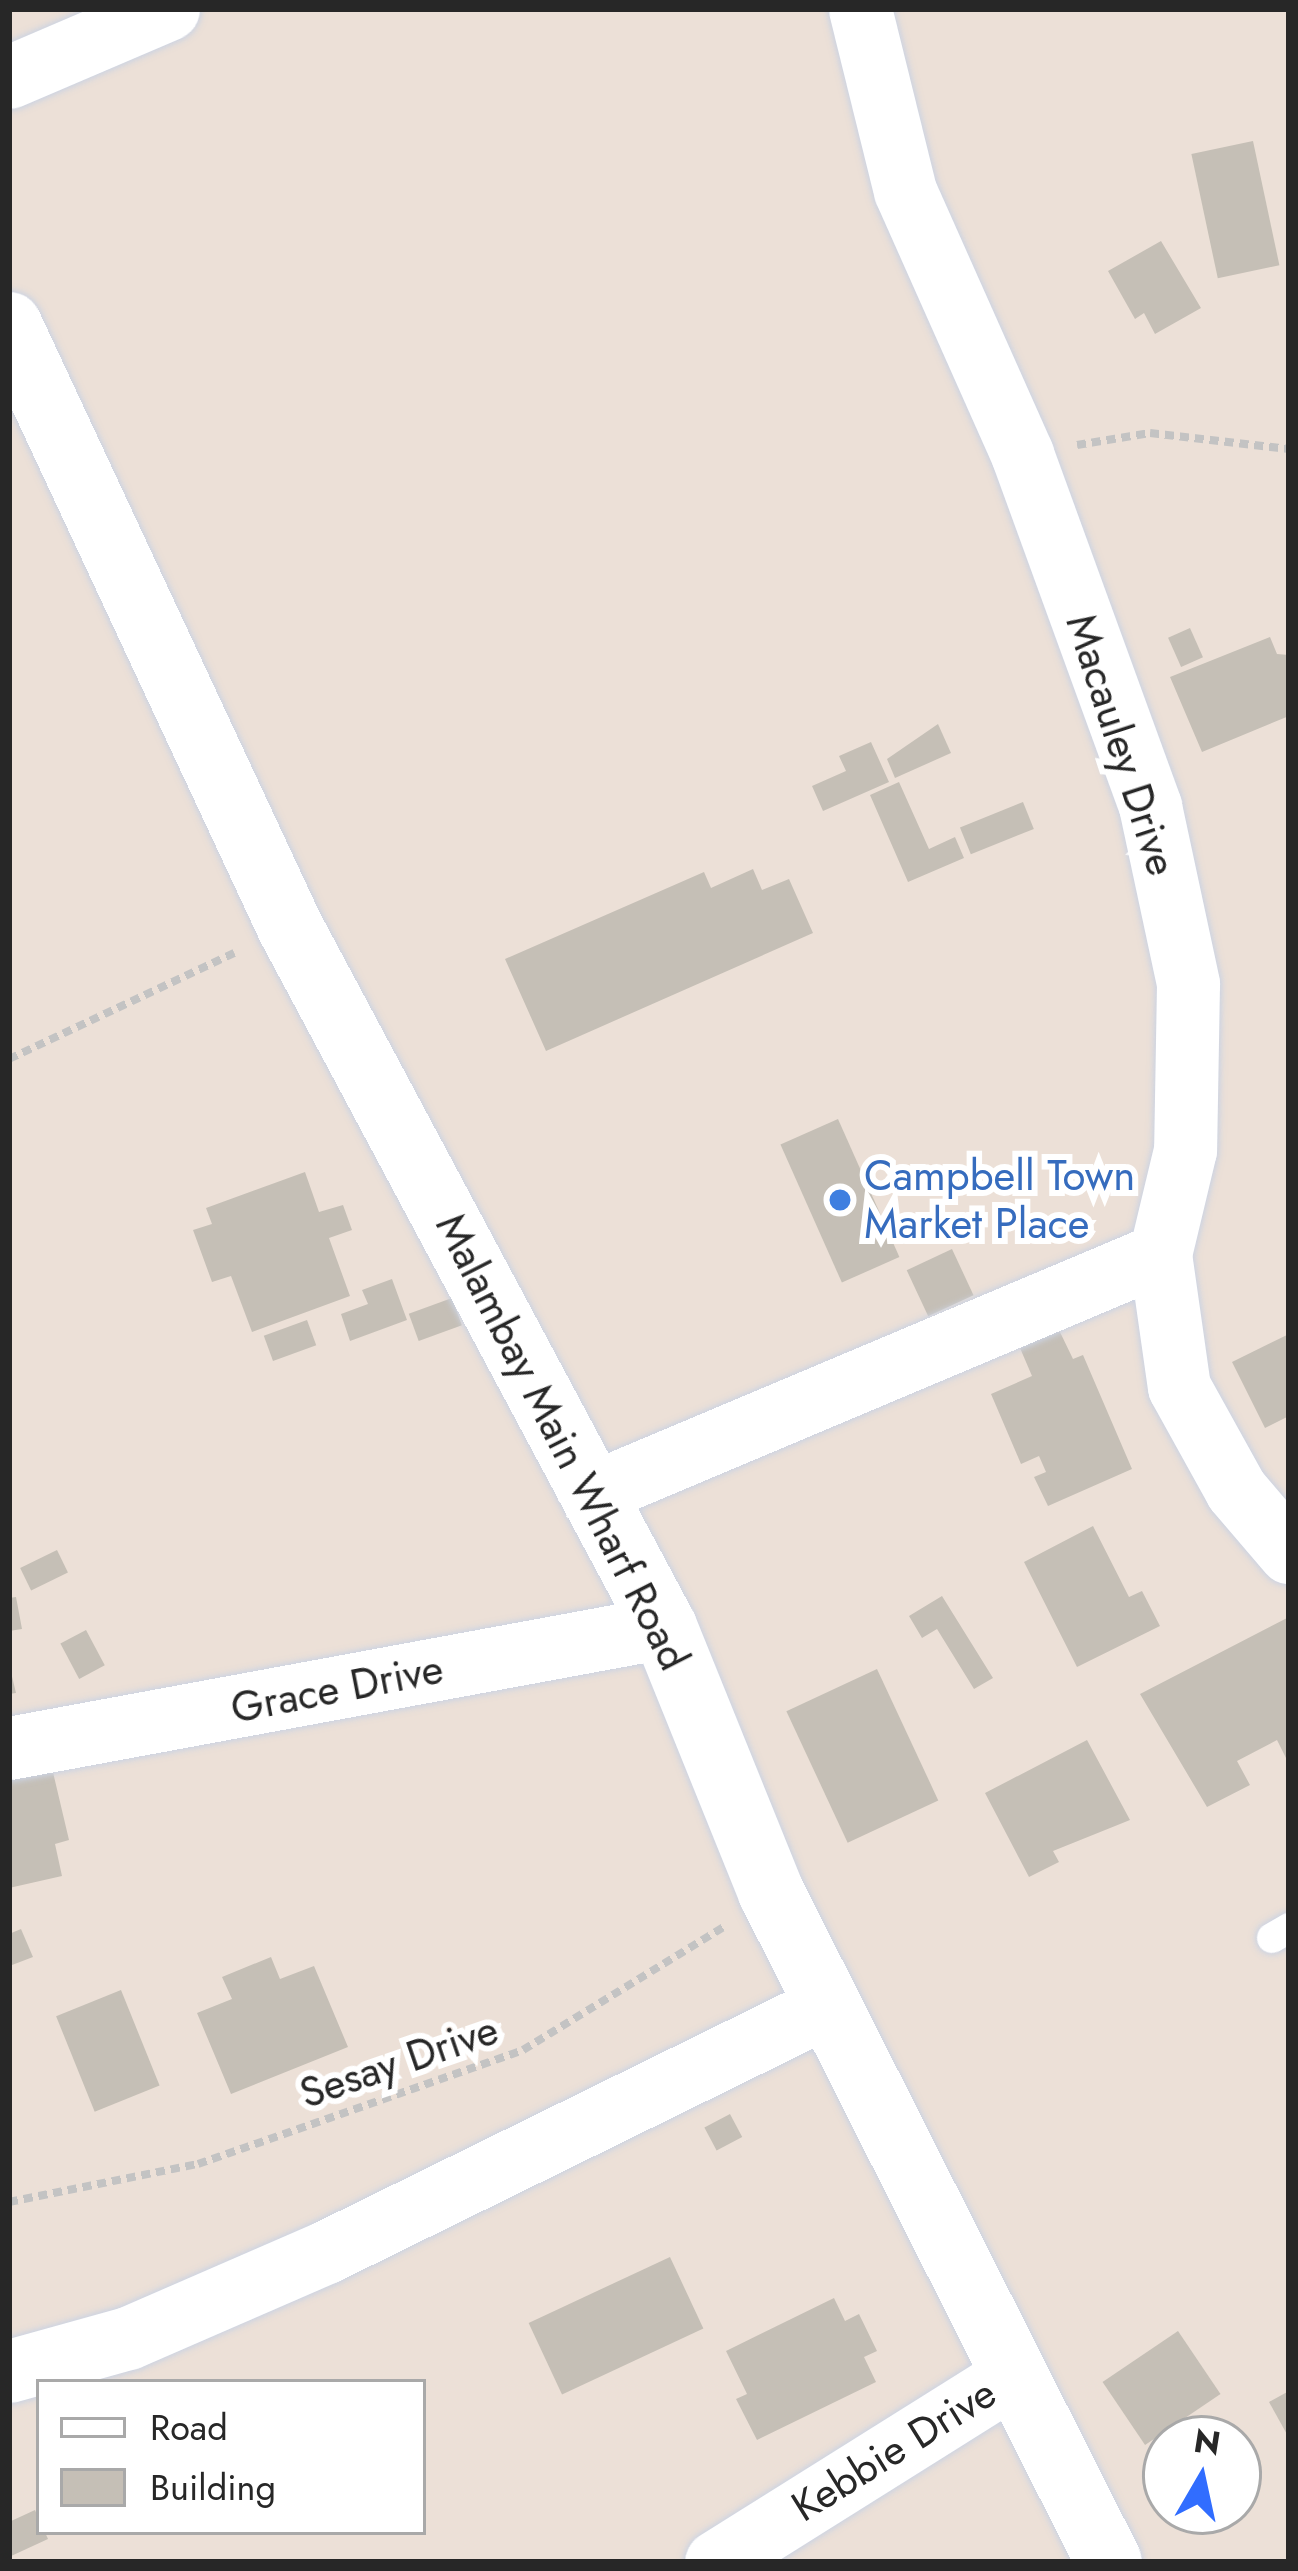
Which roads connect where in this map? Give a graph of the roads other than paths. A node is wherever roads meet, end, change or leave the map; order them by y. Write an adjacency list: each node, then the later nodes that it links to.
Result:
1 (168, 9): 3 (street)
2 (860, 9): 5 (street, Macauley Drive)
3 (9, 77)
4 (9, 325): 6 (street, Malambay Main Wharf Road)
5 (1160, 1254): 6 (street); 7 (street, Macauley Drive)
6 (592, 1492): 8 (street, Malambay Main Wharf Road)
7 (1289, 1552)
8 (664, 1627): 9 (street, Grace Drive); 10 (street, Malambay Main Wharf Road)
9 (9, 1748)
10 (830, 2005): 11 (street); 12 (street, Malambay Main Wharf Road)
11 (9, 2371)
12 (1011, 2377): 13 (street, Kebbie Drive); 14 (street, Malambay Main Wharf Road)
13 (716, 2562)
14 (1109, 2562)

